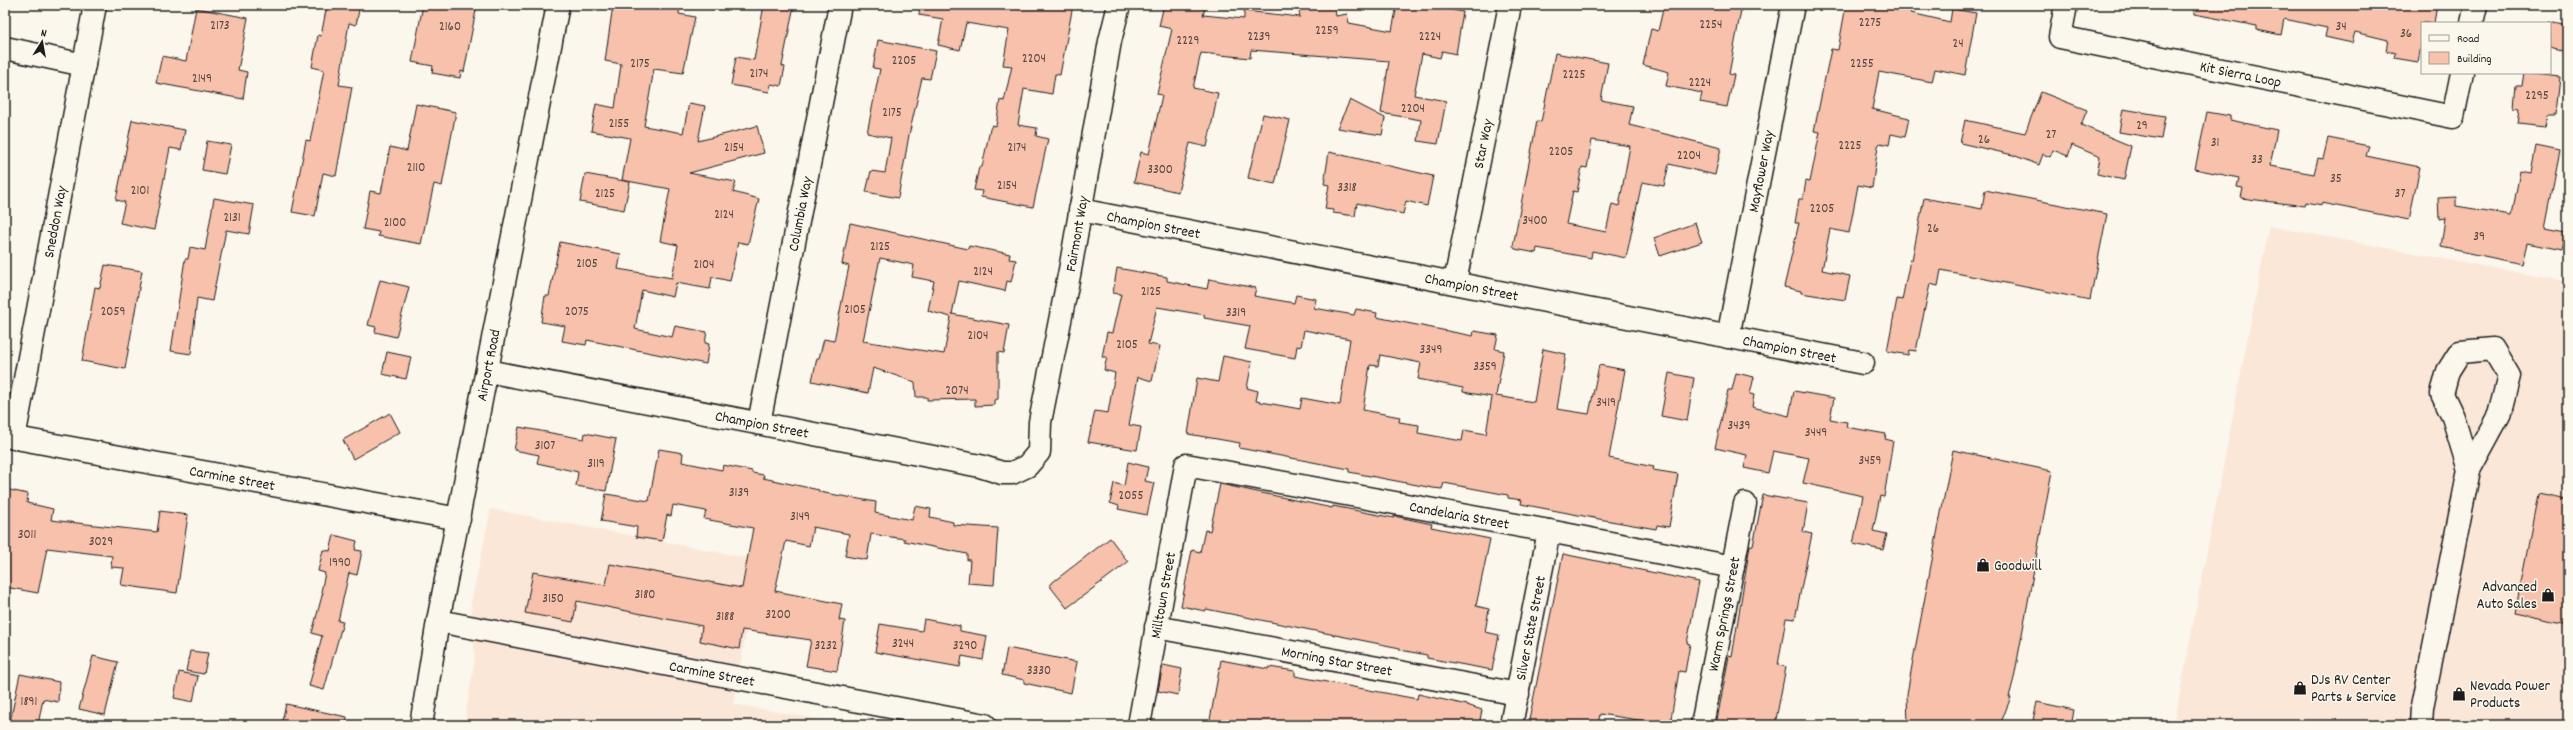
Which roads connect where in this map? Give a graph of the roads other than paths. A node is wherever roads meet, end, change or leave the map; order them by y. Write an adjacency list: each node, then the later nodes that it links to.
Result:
1 (95, 5): 11 (street, Sneddon Way)
2 (558, 5): 17 (street, Airport Road)
3 (840, 5): 18 (street, Columbia Way)
4 (1119, 5): 13 (street, Fairmont Way)
5 (1510, 5): 14 (street, Star Way)
6 (1793, 5): 15 (street, Mayflower Way)
7 (2066, 5): 12 (street, Kit Sierra Loop)
8 (2476, 5): 9 (street)
9 (2472, 22)
10 (5, 48): 11 (street)
11 (84, 65): 19 (street, Sneddon Way)
12 (2462, 74)
13 (1080, 210): 14 (street, Champion Street); 20 (street, Fairmont Way)
14 (1455, 282): 15 (street, Champion Street)
15 (1728, 337): 16 (street, Champion Street)
16 (1863, 363)
17 (487, 371): 18 (street, Champion Street); 24 (street, Airport Road)
18 (759, 423): 20 (street, Champion Street)
19 (10, 437): 24 (street, Carmine Street)
20 (1032, 462)
21 (1186, 465): 25 (street, Candelaria Street); 28 (street, Milltown Street)
22 (2469, 470): 22 (street); 35 (street)
23 (1745, 504): 26 (street, Warm Springs Street)
24 (459, 519): 27 (street, Airport Road)
25 (1549, 531): 26 (street, Candelaria Street); 29 (street, Silver State Street)
26 (1733, 567): 34 (street, Warm Springs Street)
27 (438, 621): 30 (street, Airport Road); 31 (street, Carmine Street)
28 (1156, 627): 29 (street, Morning Star Street); 32 (street, Milltown Street)
29 (1518, 694): 33 (street, Silver State Street)
30 (421, 725)
31 (985, 725)
32 (1139, 725)
33 (1511, 725)
34 (1702, 725)
35 (2421, 725)

